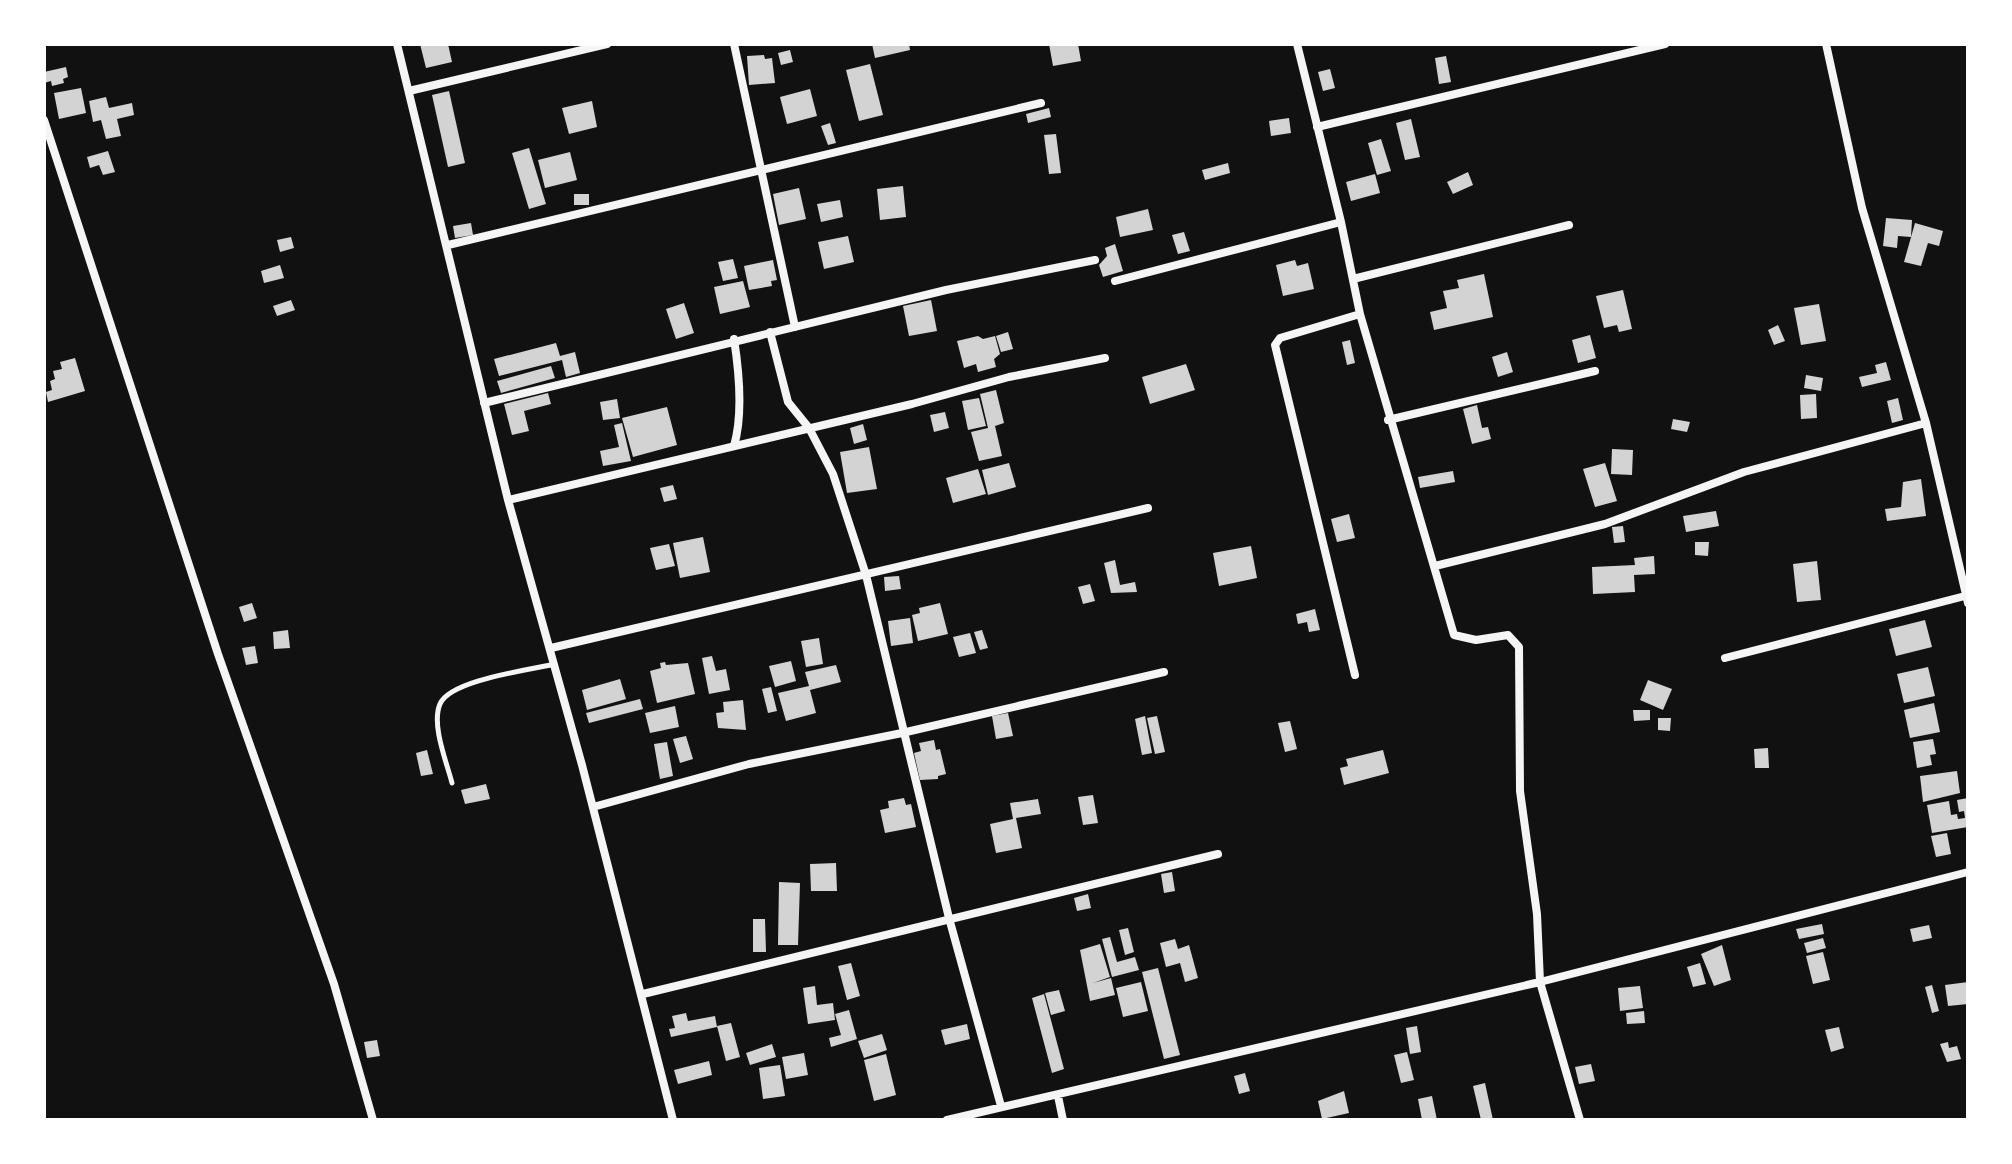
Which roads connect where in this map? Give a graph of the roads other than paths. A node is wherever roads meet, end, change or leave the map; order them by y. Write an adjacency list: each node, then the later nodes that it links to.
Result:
1 (397, 44): 7 (street)
2 (607, 44): 7 (street)
3 (734, 44): 11 (street)
4 (1297, 44): 10 (street)
5 (1665, 44): 10 (street)
6 (1826, 44): 26 (street)
7 (409, 91): 14 (street)
8 (1041, 103): 11 (street)
9 (44, 120): 49 (street)
10 (1317, 127): 12 (street)
11 (759, 170): 14 (street); 19 (street)
12 (1341, 222): 16 (street); 17 (street)
13 (1569, 225): 16 (street)
14 (448, 245): 24 (street)
15 (1095, 260): 19 (street)
16 (1353, 279): 18 (street)
17 (1115, 281)
18 (1360, 314): 25 (street); 38 (street)
19 (795, 327): 20 (street)
20 (770, 332): 21 (street); 27 (street)
21 (734, 339): 24 (street); 28 (street)
22 (1105, 358): 27 (street)
23 (1595, 371): 25 (street)
24 (484, 403): 29 (street)
25 (1388, 420): 31 (street)
26 (1926, 423): 31 (street); 33 (street)
27 (809, 428): 28 (street); 32 (street)
28 (734, 446): 29 (street)
29 (508, 500): 34 (street)
30 (1148, 508): 32 (street)
31 (1435, 566): 45 (street)
32 (866, 575): 34 (street); 39 (street)
33 (1966, 600): 35 (street)
34 (551, 648): 36 (street)
35 (1725, 658)
36 (555, 664): 40 (lane); 41 (street)
37 (1164, 672): 39 (street)
38 (1355, 675)
39 (902, 733): 41 (street); 44 (street)
40 (452, 783)
41 (593, 807): 46 (street)
42 (1218, 854): 44 (street)
43 (1968, 872): 45 (street)
44 (949, 918): 46 (street); 48 (street)
45 (1540, 982): 47 (street); 53 (street)
46 (643, 994): 50 (street)
47 (1058, 1096): 48 (street); 52 (street)
48 (1001, 1106): 51 (street)
49 (373, 1120)
50 (673, 1120)
51 (947, 1120)
52 (1063, 1120)
53 (1580, 1120)

